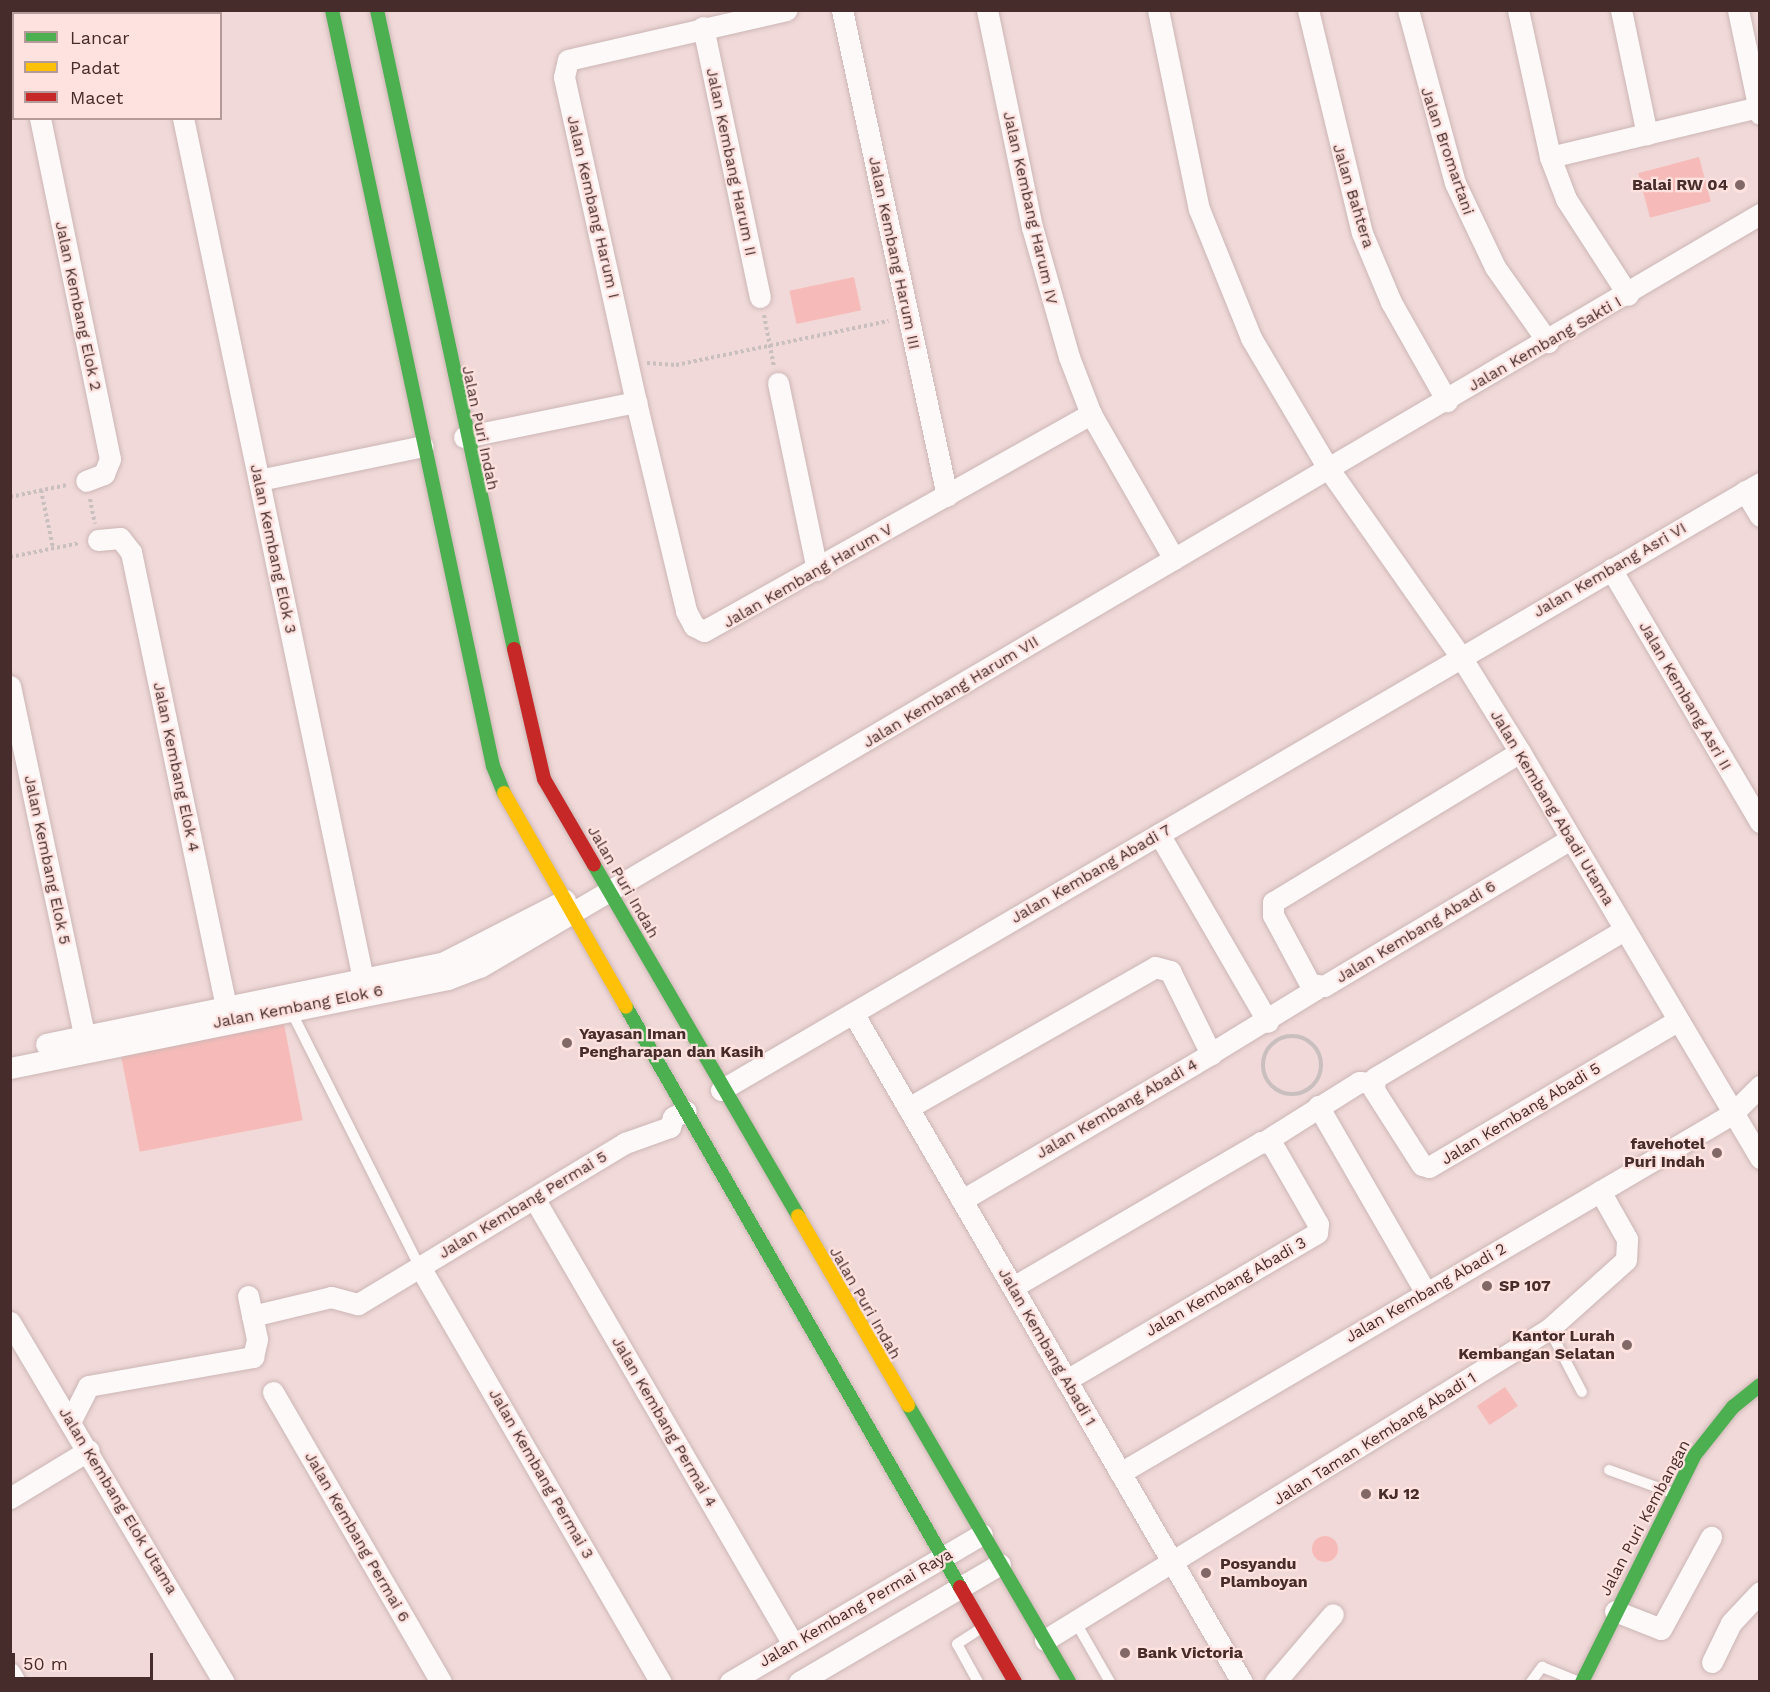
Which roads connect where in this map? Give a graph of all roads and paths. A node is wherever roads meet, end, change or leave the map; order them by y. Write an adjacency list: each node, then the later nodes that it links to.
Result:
1 (332, 10): 30 (main road)
2 (377, 10): 29 (main road, Jalan Puri Indah)
3 (786, 10): 12 (street, Jalan Kembang Harum I)
4 (842, 10): 21 (street, Jalan Kembang Harum III)
5 (987, 10): 28 (street, Jalan Kembang Harum IV)
6 (1158, 10): 31 (street, Jalan Kembang Abadi Utama)
7 (1308, 10): 26 (street, Jalan Bahtera)
8 (1408, 10): 22 (street, Jalan Bromartani)
9 (1518, 10): 17 (street)
10 (1621, 10): 16 (street)
11 (1738, 10): 13 (street)
12 (703, 27): 20 (street, Jalan Kembang Harum II); 24 (street, Jalan Kembang Harum I)
13 (1759, 111): 16 (street)
14 (39, 120): 33 (street, Jalan Kembang Elok 2)
15 (183, 120): 32 (street, Jalan Kembang Elok 3)
16 (1647, 134): 17 (street)
17 (1550, 158): 19 (street)
18 (1760, 214): 19 (street, Jalan Kembang Sakti I)
19 (1628, 296): 22 (street, Jalan Kembang Sakti I)
20 (760, 297): 23 (path)
21 (907, 317): 23 (path); 36 (street, Jalan Kembang Harum III)
22 (1548, 342): 26 (street, Jalan Kembang Sakti I)
23 (770, 346): 24 (path); 25 (path)
24 (629, 367): 27 (street, Jalan Kembang Harum I)
25 (778, 383): 43 (street)
26 (1448, 401): 31 (street, Jalan Kembang Sakti I)
27 (636, 402): 29 (street); 43 (street, Jalan Kembang Harum V)
28 (1091, 414): 36 (street, Jalan Kembang Harum V); 42 (street, Jalan Kembang Harum IV)
29 (464, 437): 51 (main road, Jalan Puri Indah)
30 (423, 447): 32 (street); 52 (main road)
31 (1328, 468): 42 (street, Jalan Kembang Harum VII); 45 (street, Jalan Kembang Abadi Utama)
32 (259, 480): 55 (street, Jalan Kembang Elok 3)
33 (86, 481): 35 (path); 39 (path)
34 (1752, 487): 38 (street); 44 (street, Jalan Kembang Asri VI)
35 (41, 490): 37 (path); 40 (path)
36 (947, 496): 43 (street, Jalan Kembang Harum V)
37 (10, 497)
38 (1760, 516)
39 (99, 540): 40 (path); 58 (street, Jalan Kembang Elok 4)
40 (53, 548): 41 (path)
41 (10, 557)
42 (1174, 559): 51 (street, Jalan Kembang Harum VII)
43 (817, 570)
44 (1611, 570): 45 (street, Jalan Kembang Asri VI); 48 (street, Jalan Kembang Asri II)
45 (1461, 657): 47 (street, Jalan Kembang Abadi Utama); 49 (street, Jalan Kembang Abadi 7)
46 (10, 686): 62 (street, Jalan Kembang Elok 5)
47 (1521, 752): 50 (street, Jalan Kembang Abadi Utama); 56 (street, Jalan Kembang Abadi 6)
48 (1760, 822)
49 (1159, 834): 59 (street, Jalan Kembang Abadi 7); 61 (street)
50 (1571, 839): 53 (street, Jalan Kembang Abadi Utama); 56 (street, Jalan Kembang Abadi 6)
51 (612, 893): 52 (street, Jalan Kembang Harum VII); 68 (main road, Jalan Puri Indah)
52 (570, 907): 54 (street, Jalan Kembang Elok 6); 71 (main road)
53 (1624, 930): 60 (street, Jalan Kembang Abadi Utama); 66 (street)
54 (446, 971): 55 (street); 57 (street, Jalan Kembang Elok 6)
55 (363, 979): 58 (street)
56 (1316, 989): 61 (street)
57 (290, 1009): 58 (street, Jalan Kembang Elok 6); 78 (lane)
58 (227, 1012): 62 (street, Jalan Kembang Elok 6)
59 (854, 1013): 68 (street, Jalan Kembang Abadi 7); 70 (street, Jalan Kembang Abadi 1)
60 (1677, 1021): 66 (street, Jalan Kembang Abadi 5); 72 (street, Jalan Kembang Abadi Utama)
61 (1272, 1031): 61 (path); 63 (street)
62 (78, 1041): 64 (street); 65 (street, Jalan Kembang Elok 6)
63 (1213, 1052): 70 (street, Jalan Kembang Abadi 4); 77 (street, Jalan Kembang Abadi 4)
64 (10, 1053)
65 (10, 1068)
66 (1372, 1083): 69 (street)
67 (1760, 1086): 72 (street, Jalan Kembang Abadi 2)
68 (721, 1090): 93 (main road, Jalan Puri Indah)
69 (1318, 1107): 73 (street); 80 (street)
70 (909, 1108): 77 (street, Jalan Kembang Abadi 1)
71 (679, 1114): 76 (street, Jalan Kembang Permai 5); 95 (main road)
72 (1732, 1114): 74 (street, Jalan Kembang Abadi Utama); 75 (street, Jalan Kembang Abadi 2)
73 (1267, 1140): 79 (street); 83 (street, Jalan Kembang Abadi 3)
74 (1757, 1147)
75 (1600, 1191): 80 (street, Jalan Kembang Abadi 2); 82 (street, Jalan Taman Kembang Abadi 1)
76 (535, 1200): 78 (street, Jalan Kembang Permai 5); 105 (street, Jalan Kembang Permai 4)
77 (962, 1200): 79 (street, Jalan Kembang Abadi 1)
78 (420, 1267): 87 (street, Jalan Kembang Permai 5); 111 (street, Jalan Kembang Permai 3)
79 (1013, 1287): 83 (street, Jalan Kembang Abadi 1)
80 (1426, 1293): 90 (street, Jalan Kembang Abadi 2)
81 (10, 1322): 87 (street, Jalan Kembang Elok Utama)
82 (1549, 1329): 86 (lane); 96 (street, Jalan Taman Kembang Abadi 1)
83 (1066, 1380): 90 (street, Jalan Kembang Abadi 1)
84 (1760, 1385): 91 (main road, Jalan Puri Kembangan)
85 (273, 1392): 110 (street, Jalan Kembang Permai 6)
86 (1582, 1392)
87 (71, 1420): 88 (street, Jalan Kembang Elok Utama)
88 (89, 1450): 92 (street); 109 (street, Jalan Kembang Elok Utama)
89 (1609, 1470): 91 (lane)
90 (1120, 1473): 96 (street, Jalan Kembang Abadi 1)
91 (1674, 1493): 100 (main road, Jalan Puri Kembangan)
92 (10, 1498)
93 (982, 1534): 95 (street, Jalan Kembang Permai Raya); 97 (main road, Jalan Puri Indah)
94 (1711, 1537): 100 (street)
95 (940, 1559): 98 (main road); 105 (street, Jalan Kembang Permai Raya)
96 (1172, 1562): 102 (street, Jalan Taman Kembang Abadi 1); 118 (street, Jalan Kembang Abadi 1)
97 (1000, 1564): 98 (street); 104 (main road, Jalan Puri Indah)
98 (958, 1589): 103 (main road); 113 (street)
99 (1760, 1592): 106 (street)
100 (1615, 1611): 121 (main road, Jalan Puri Kembangan)
101 (1333, 1614): 119 (street)
102 (1075, 1621): 104 (street, Jalan Taman Kembang Abadi 1); 117 (lane)
103 (982, 1628): 114 (lane); 115 (main road)
104 (1046, 1640): 116 (main road, Jalan Puri Indah)
105 (794, 1644): 112 (street, Jalan Kembang Permai Raya)
106 (1712, 1662)
107 (10, 1673): 108 (street)
108 (15, 1682)
109 (224, 1682)
110 (441, 1682)
111 (661, 1682)
112 (730, 1682)
113 (800, 1682)
114 (978, 1682)
115 (1015, 1682)
116 (1069, 1682)
117 (1110, 1682)
118 (1242, 1682)
119 (1275, 1682)
120 (1531, 1682): 121 (lane)
121 (1580, 1682)

